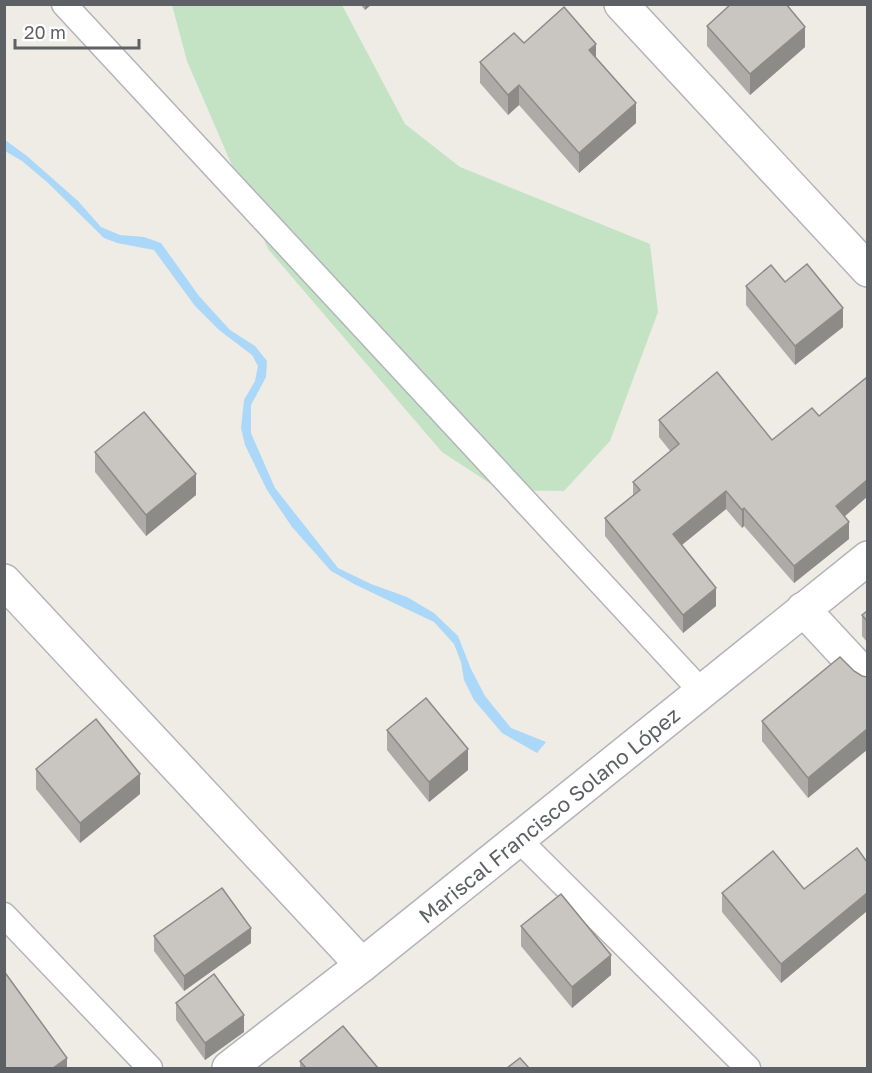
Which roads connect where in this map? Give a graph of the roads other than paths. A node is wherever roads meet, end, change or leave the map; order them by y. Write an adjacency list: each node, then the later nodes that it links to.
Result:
1 (64, 4): 8 (lane)
2 (621, 4): 3 (street)
3 (867, 270)
4 (867, 558): 6 (street, Mariscal Francisco Solano López)
5 (4, 581): 11 (street)
6 (803, 609): 7 (street); 8 (street, Mariscal Francisco Solano López)
7 (867, 679)
8 (702, 692): 9 (street, Mariscal Francisco Solano López)
9 (518, 839): 11 (street, Mariscal Francisco Solano López); 14 (lane)
10 (4, 915): 12 (lane)
11 (362, 965): 13 (street, Mariscal Francisco Solano López)
12 (150, 1068)
13 (228, 1068)
14 (748, 1068)

